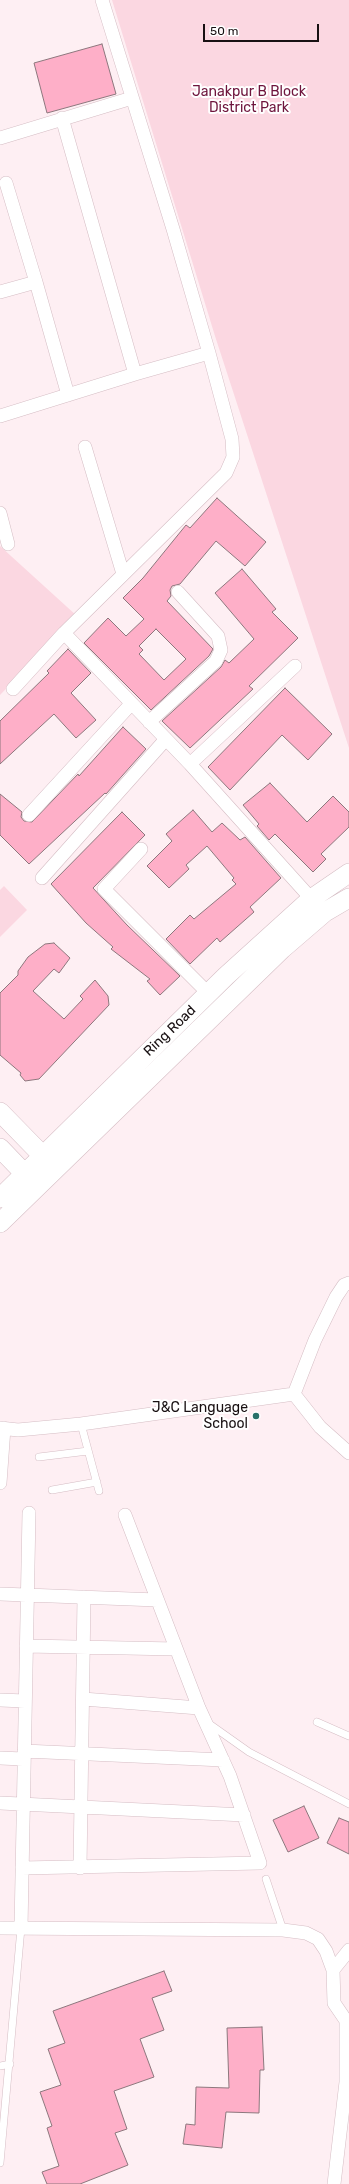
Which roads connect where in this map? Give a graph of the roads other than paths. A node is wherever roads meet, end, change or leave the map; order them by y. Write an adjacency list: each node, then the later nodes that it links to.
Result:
1 (102, 0): 2 (street)
2 (132, 98): 3 (street); 8 (street)
3 (62, 118): 4 (street); 9 (street)
4 (0, 138)
5 (6, 182): 6 (street)
6 (36, 282): 7 (street); 10 (street)
7 (0, 292)
8 (209, 353): 9 (street); 15 (street)
9 (135, 374): 10 (street)
10 (68, 395): 11 (street)
11 (0, 416)
12 (85, 447): 15 (street)
13 (0, 513): 14 (street)
14 (8, 544)
15 (123, 574): 17 (street)
16 (178, 592): 21 (street)
17 (64, 633): 19 (street); 20 (street)
18 (295, 666): 23 (street)
19 (12, 689)
20 (131, 704): 21 (street); 24 (street)
21 (149, 722): 22 (street)
22 (166, 739): 23 (street); 27 (street)
23 (190, 764): 29 (street)
24 (29, 815)
25 (141, 849): 31 (street)
26 (349, 873): 29 (street, Ring Road)
27 (42, 878)
28 (349, 898): 30 (street, Ring Road)
29 (311, 899): 30 (street); 31 (street, Ring Road)
30 (325, 912): 34 (street, Ring Road)
31 (208, 993): 34 (street, Ring Road)
32 (0, 1112): 34 (street)
33 (0, 1148): 35 (street)
34 (50, 1160): 35 (street, Ring Road)
35 (32, 1177): 36 (street, Ring Road); 37 (street, Ring Road)
36 (0, 1198)
37 (0, 1223)
38 (349, 1283): 39 (street)
39 (294, 1394): 40 (street); 43 (street)
40 (81, 1424): 41 (street); 42 (lane)
41 (2, 1428): 46 (street)
42 (88, 1450): 44 (lane); 45 (lane)
43 (349, 1453)
44 (39, 1457)
45 (97, 1482): 47 (lane); 48 (lane)
46 (0, 1483)
47 (52, 1490)
48 (99, 1492)
49 (29, 1513): 52 (street)
50 (125, 1515): 54 (street)
51 (0, 1594): 52 (street)
52 (28, 1594): 53 (street); 55 (street)
53 (84, 1597): 54 (street); 56 (street)
54 (157, 1600): 57 (street)
55 (26, 1646): 56 (street); 60 (street)
56 (84, 1647): 57 (street); 58 (street)
57 (176, 1649): 61 (street)
58 (83, 1699): 61 (street); 65 (street)
59 (0, 1700): 60 (street)
60 (25, 1701): 66 (street)
61 (199, 1708): 62 (street)
62 (206, 1722): 68 (street); 71 (lane)
63 (317, 1722): 64 (lane)
64 (349, 1736)
65 (83, 1754): 66 (street); 68 (street); 72 (street)
66 (24, 1755): 67 (street); 70 (street)
67 (0, 1758)
68 (223, 1760): 73 (street)
69 (0, 1803): 70 (street)
70 (22, 1803): 72 (street); 74 (street)
71 (349, 1804)
72 (83, 1806): 73 (street); 75 (street)
73 (244, 1815): 75 (street)
74 (22, 1868): 75 (street); 78 (street)
75 (80, 1868)
76 (266, 1879): 79 (lane)
77 (0, 1928): 78 (street)
78 (21, 1928): 79 (street); 83 (lane)
79 (283, 1930): 81 (street)
80 (349, 1950): 81 (street)
81 (333, 1970): 82 (street)
82 (348, 2024): 86 (street)
83 (10, 2064): 84 (lane); 85 (lane)
84 (0, 2066)
85 (0, 2163)
86 (334, 2184)

